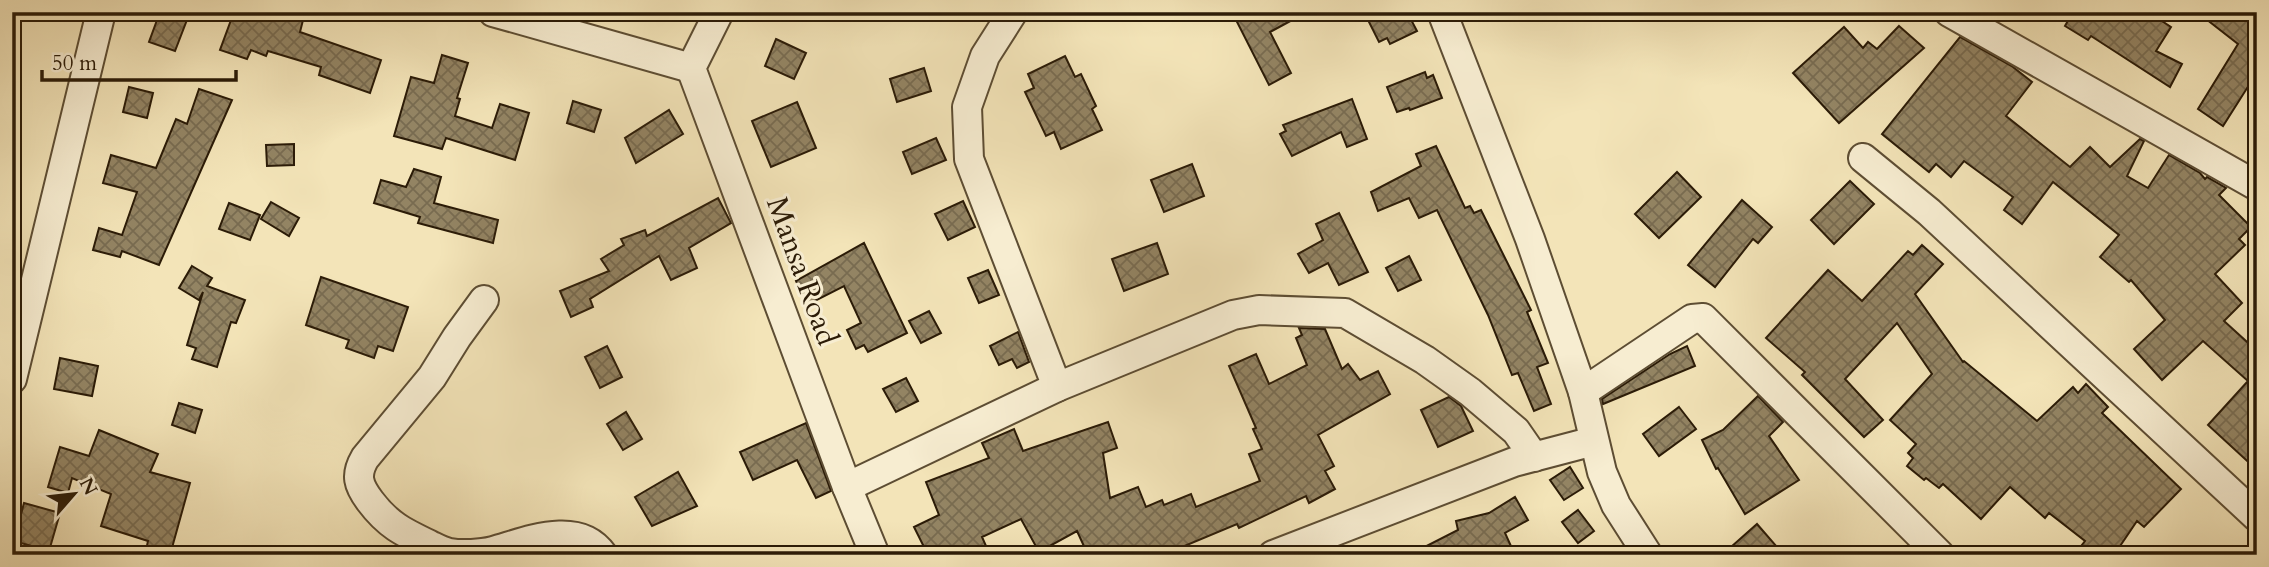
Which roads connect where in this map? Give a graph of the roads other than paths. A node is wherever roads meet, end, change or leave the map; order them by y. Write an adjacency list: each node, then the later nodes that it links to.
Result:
1 (101, 12): 11 (street)
2 (719, 12): 7 (street)
3 (1013, 12): 12 (street)
4 (1442, 12): 13 (street)
5 (1949, 12): 9 (street)
6 (508, 14): 7 (street)
7 (691, 68): 16 (street, Mansa Road)
8 (1863, 158): 17 (street)
9 (2255, 182)
10 (484, 300): 18 (street)
11 (12, 379)
12 (1058, 387): 15 (street); 16 (street)
13 (1583, 392): 14 (street); 22 (street)
14 (1594, 441): 15 (street); 21 (street)
15 (1534, 457): 20 (street)
16 (847, 487): 19 (street, Mansa Road)
17 (2257, 517)
18 (603, 555)
19 (875, 555)
20 (1273, 555)
21 (1648, 555)
22 (1940, 555)

